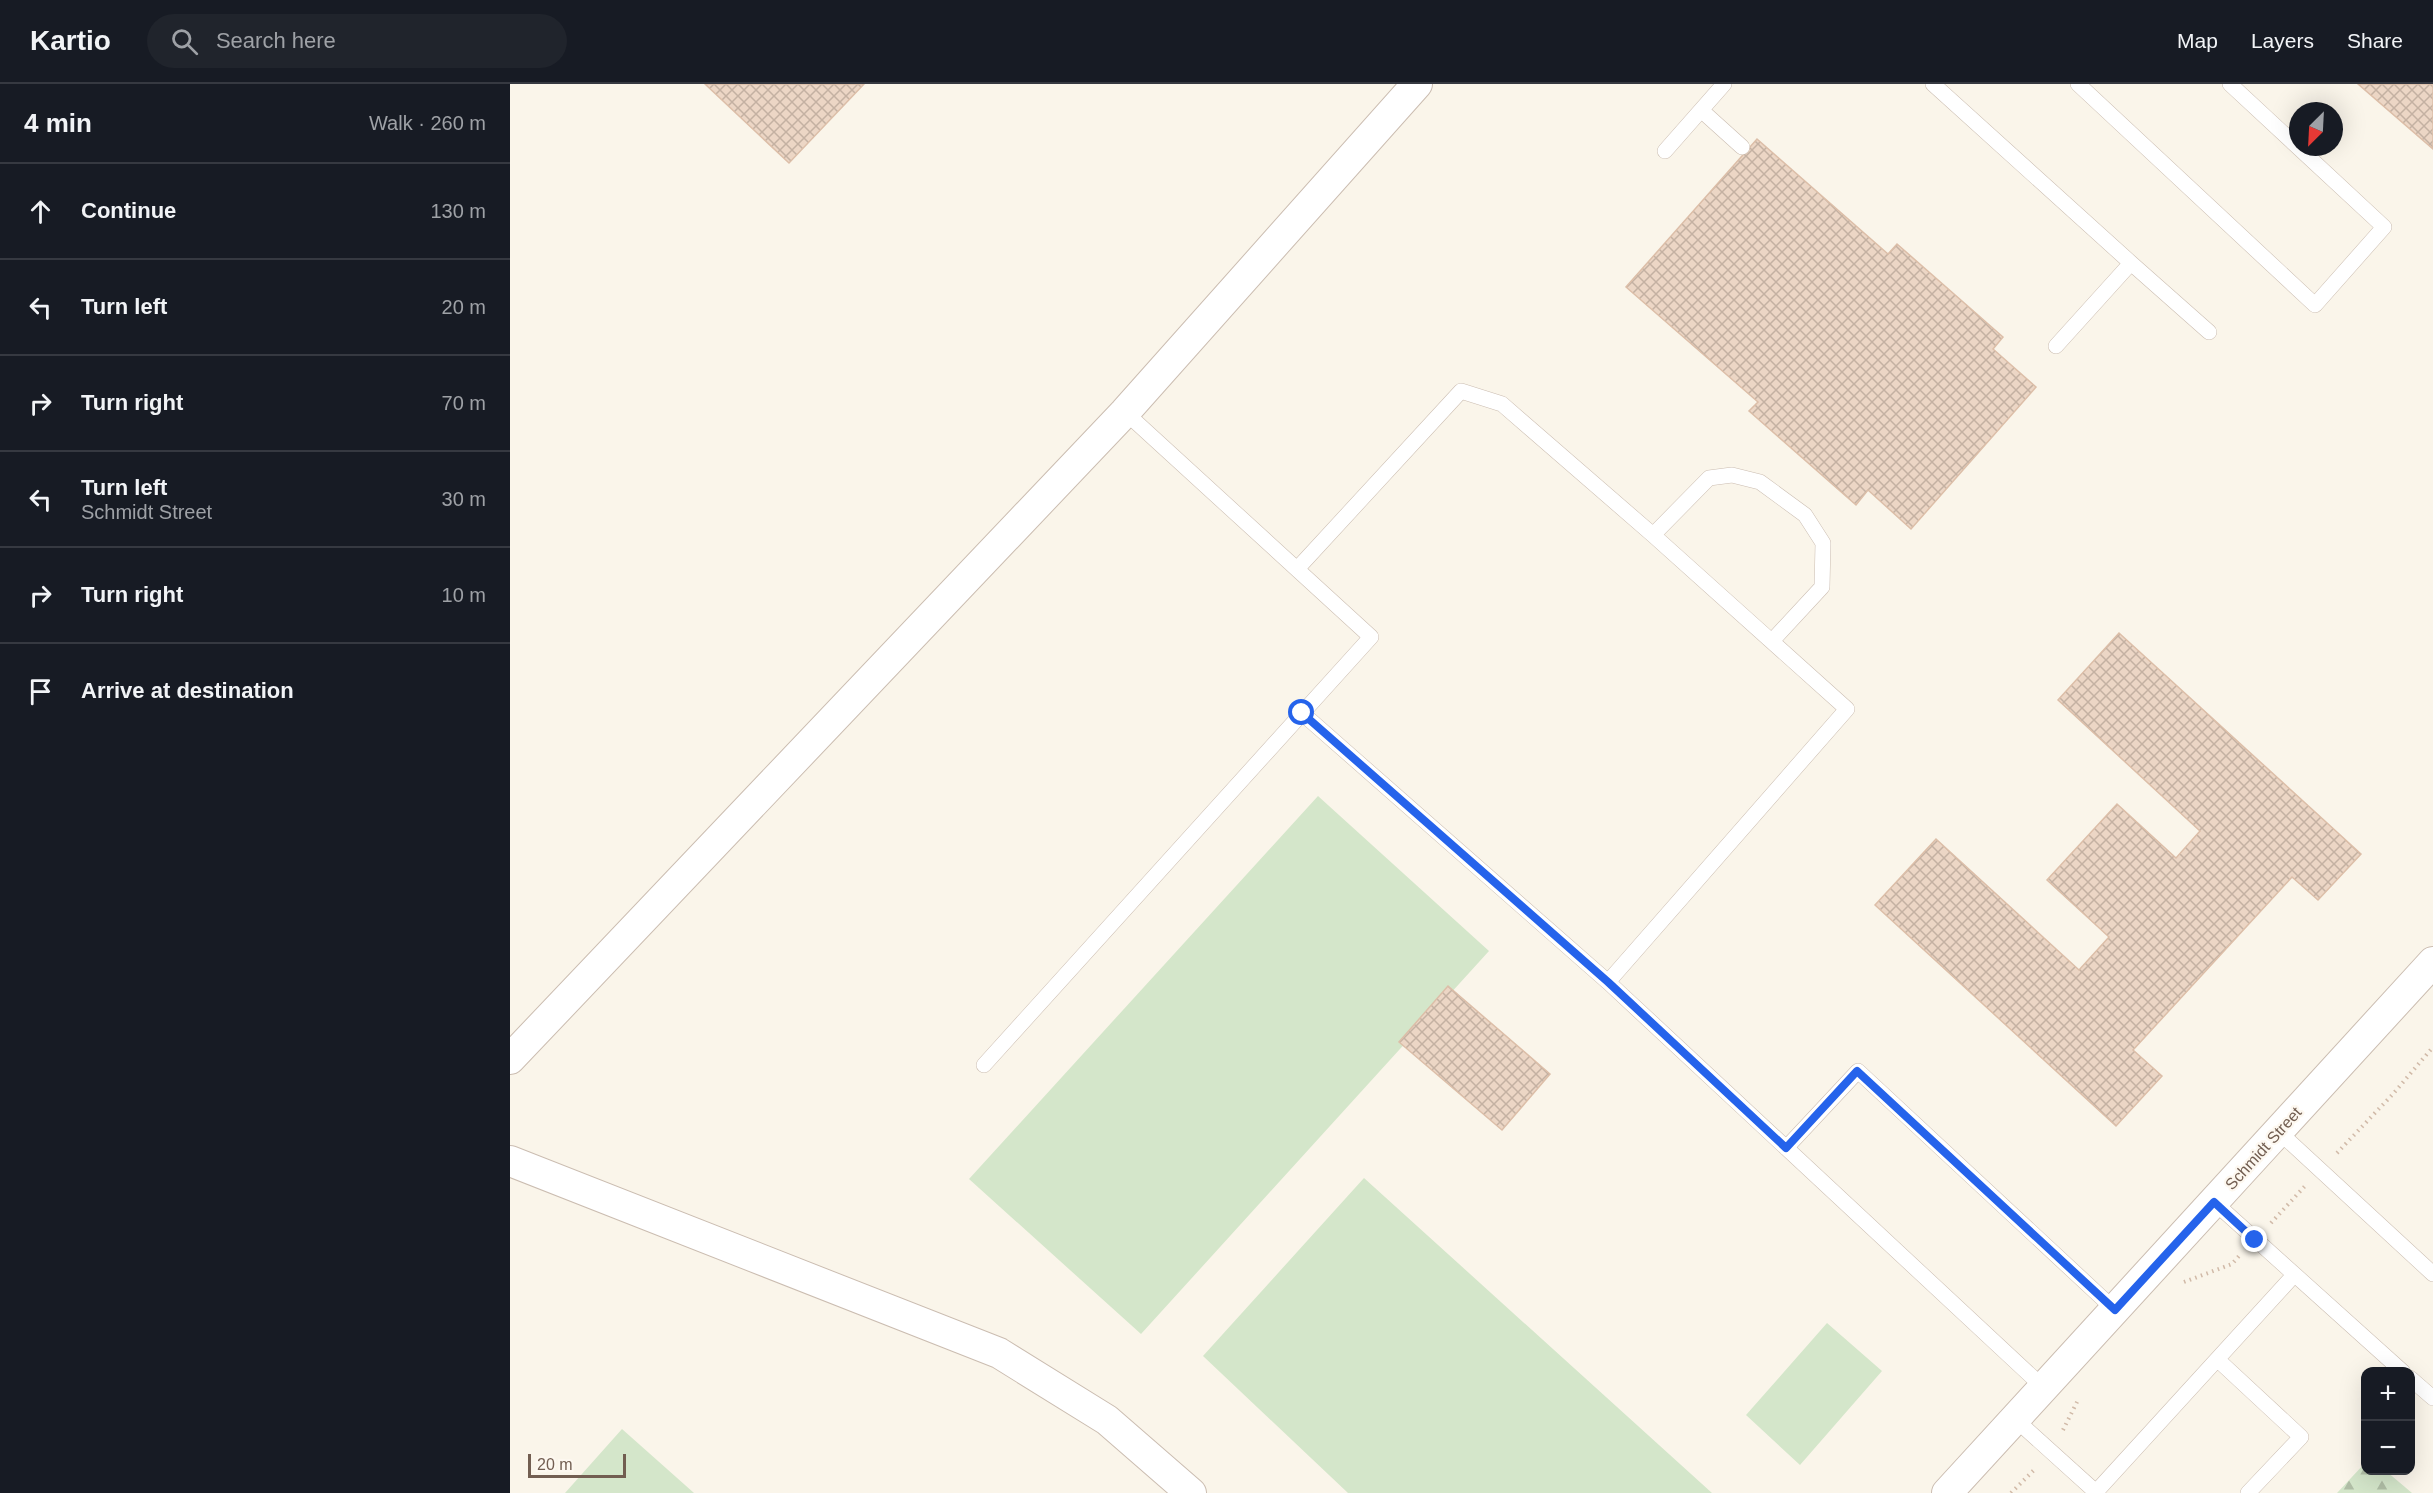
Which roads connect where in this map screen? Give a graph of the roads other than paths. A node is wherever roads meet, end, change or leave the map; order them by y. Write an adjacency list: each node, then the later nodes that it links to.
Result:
1 (1417, 84): 12 (street)
2 (1725, 84): 6 (lane)
3 (1933, 84): 9 (lane)
4 (2078, 84): 5 (lane)
5 (2230, 84)
6 (1701, 110): 7 (lane); 8 (lane)
7 (1742, 147)
8 (1665, 151)
9 (2131, 263): 10 (lane); 11 (lane)
10 (2209, 332)
11 (2056, 345)
12 (1125, 412): 14 (lane); 19 (street)
13 (1653, 535): 14 (lane); 15 (lane); 15 (lane)
14 (1298, 568): 16 (lane)
15 (1772, 640): 18 (lane)
16 (1302, 713): 18 (lane); 20 (lane)
17 (2433, 962): 21 (street, Schmidt Street)
18 (1608, 982): 22 (lane)
19 (510, 1059)
20 (984, 1065)
21 (2278, 1131): 24 (street, Schmidt Street); 25 (lane)
22 (1786, 1148): 27 (lane); 31 (lane)
23 (510, 1161): 34 (street)
24 (2214, 1202): 26 (lane); 27 (street, Schmidt Street)
25 (2433, 1274)
26 (2294, 1275): 28 (lane); 29 (lane)
27 (2115, 1310): 31 (street, Schmidt Street)
28 (2218, 1360): 36 (lane); 37 (lane)
29 (2398, 1367)
30 (2415, 1382): 32 (lane)
31 (2044, 1388): 33 (street, Schmidt Street)
32 (2433, 1398)
33 (2015, 1419): 35 (street, Schmidt Street); 36 (lane)
34 (1191, 1493)
35 (1947, 1493)
36 (2096, 1493)
37 (2248, 1493)

